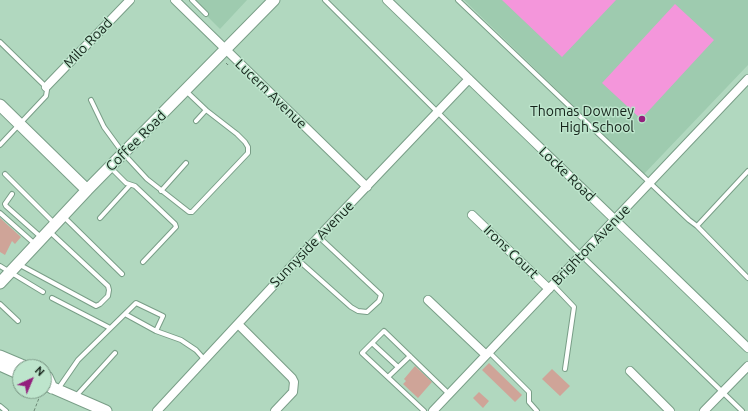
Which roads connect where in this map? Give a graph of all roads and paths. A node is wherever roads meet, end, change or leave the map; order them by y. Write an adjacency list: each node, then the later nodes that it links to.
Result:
1 (130, 0): 17 (street, Milo Road)
2 (175, 0): 10 (street, Lucern Avenue)
3 (192, 0): 8 (lane)
4 (274, 0): 12 (main road, Coffee Road)
5 (325, 0): 22 (lane)
6 (387, 0): 15 (street, Locke Road)
7 (458, 0): 31 (lane)
8 (200, 8): 9 (lane); 10 (lane)
9 (206, 14)
10 (192, 16): 12 (street, Lucern Avenue)
11 (0, 42): 17 (lane)
12 (226, 50): 18 (main road, Coffee Road); 33 (street, Lucern Avenue)
13 (226, 63): 14 (path)
14 (229, 64)
15 (469, 79): 22 (street, Sunnyside Avenue); 40 (street, Locke Road)
16 (748, 79): 31 (street, Brighton Avenue)
17 (46, 87): 24 (lane)
18 (185, 91): 21 (lane); 26 (main road, Coffee Road)
19 (92, 100): 26 (lane)
20 (0, 105): 24 (main road)
21 (206, 110): 23 (lane); 35 (lane)
22 (438, 112): 33 (street, Sunnyside Avenue); 44 (lane)
23 (196, 121)
24 (20, 125): 25 (lane); 34 (main road)
25 (0, 145)
26 (123, 153): 28 (main road, Coffee Road); 35 (lane)
27 (186, 163): 35 (lane)
28 (110, 166): 32 (lane); 34 (main road, Coffee Road)
29 (748, 171): 41 (lane)
30 (5, 174): 42 (lane)
31 (650, 183): 40 (street, Brighton Avenue); 41 (lane)
32 (130, 185): 39 (lane); 46 (lane)
33 (367, 187): 43 (street, Sunnyside Avenue)
34 (87, 190): 42 (main road, Coffee Road)
35 (161, 191)
36 (12, 194): 42 (lane)
37 (0, 213): 42 (lane)
38 (472, 215): 53 (street, Irons Court)
39 (100, 218)
40 (615, 220): 44 (street, Brighton Avenue); 64 (street, Locke Road)
41 (697, 226): 51 (lane)
42 (49, 231): 47 (main road, Coffee Road); 47 (lane); 50 (lane)
43 (318, 236): 45 (street, Sunnyside Avenue); 45 (lane)
44 (581, 255): 53 (street, Brighton Avenue); 80 (lane)
45 (297, 259): 60 (street, Sunnyside Avenue)
46 (143, 262)
47 (18, 264): 49 (main road, Coffee Road)
48 (0, 266): 49 (lane)
49 (10, 273): 52 (main road, Coffee Road); 54 (lane)
50 (122, 274)
51 (748, 278)
52 (0, 283)
53 (551, 287): 66 (street, Brighton Avenue); 74 (lane)
54 (43, 292)
55 (52, 298): 61 (lane)
56 (428, 300): 66 (street)
57 (0, 304): 59 (lane)
58 (126, 314): 61 (lane); 62 (lane); 62 (lane)
59 (18, 321)
60 (238, 324): 69 (street, Sunnyside Avenue); 89 (street)
61 (110, 328): 78 (lane)
62 (156, 331): 69 (lane)
63 (372, 343): 68 (lane); 73 (lane); 77 (lane)
64 (748, 348)
65 (115, 353): 82 (lane)
66 (487, 354): 81 (street, Brighton Avenue); 92 (lane)
67 (0, 356): 70 (main road)
68 (410, 356): 73 (lane); 81 (lane)
69 (205, 360): 88 (street, Sunnyside Avenue)
70 (12, 361)
71 (0, 365): 75 (main road)
72 (748, 366): 80 (street)
73 (398, 367): 77 (lane)
74 (565, 369)
75 (12, 370)
76 (630, 371): 93 (street)
77 (388, 377): 90 (lane)
78 (52, 385)
79 (52, 389): 82 (main road)
80 (723, 392): 94 (street); 95 (lane)
81 (449, 395): 91 (street, Brighton Avenue)
82 (74, 397): 87 (main road)
83 (42, 399): 86 (path)
84 (0, 406): 85 (lane)
85 (6, 411)
86 (34, 411)
87 (106, 411)
88 (157, 411)
89 (274, 411)
90 (424, 411)
91 (434, 411)
92 (537, 411)
93 (670, 411)
94 (704, 411)
95 (742, 411)

